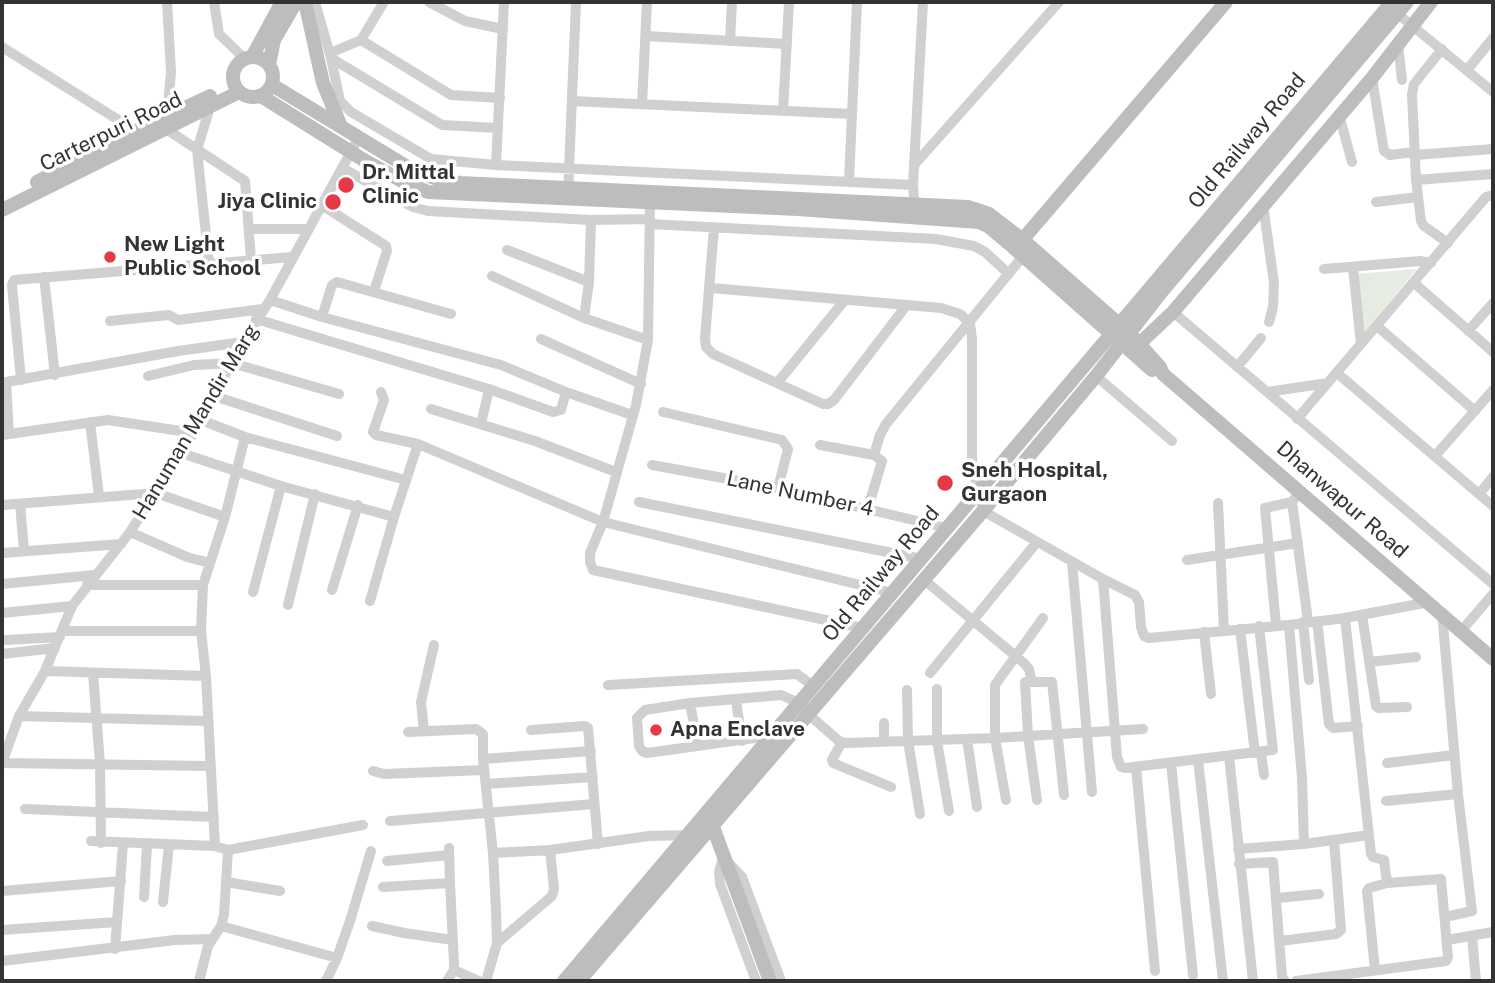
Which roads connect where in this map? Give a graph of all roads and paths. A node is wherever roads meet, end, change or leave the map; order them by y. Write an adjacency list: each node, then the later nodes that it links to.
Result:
1 (167, 2): 48 (street)
2 (214, 2): 32 (street)
3 (282, 2): 32 (main road)
4 (296, 2): 33 (main road)
5 (305, 2): 49 (main road)
6 (315, 2): 31 (street)
7 (384, 2): 25 (street)
8 (429, 2): 22 (street)
9 (504, 2): 22 (street)
10 (576, 2): 42 (street)
11 (647, 2): 23 (street)
12 (732, 2): 26 (street)
13 (789, 2): 27 (street)
14 (857, 2): 46 (street)
15 (923, 2): 58 (street)
16 (1059, 2): 58 (street)
17 (1226, 2): 82 (main road)
18 (1407, 2): 20 (main road, Old Railway Road)
19 (1431, 2): 21 (main road)
20 (1393, 7): 21 (street); 101 (main road, Old Railway Road); 113 (main road, Old Railway Road)
21 (1412, 25): 28 (main road); 30 (street)
22 (503, 29): 41 (street)
23 (646, 36): 26 (street); 43 (street)
24 (1493, 38): 34 (street)
25 (361, 40): 31 (street); 41 (street)
26 (730, 41): 27 (street)
27 (787, 44): 45 (street)
28 (1398, 44): 35 (main road); 36 (street)
29 (2, 47): 51 (street)
30 (1442, 50): 34 (street); 56 (street)
31 (330, 56): 50 (street); 59 (street)
32 (248, 58): 33 (main road); 38 (main road)
33 (269, 65): 37 (main road)
34 (1467, 71): 39 (street)
35 (1372, 78): 47 (main road); 56 (street)
36 (1402, 80)
37 (272, 85): 40 (main road); 49 (main road)
38 (237, 89): 40 (main road); 44 (main road, Carterpuri Road); 48 (main road, Carterpuri Road)
39 (1493, 92)
40 (261, 96): 55 (main road)
41 (500, 98): 50 (street)
42 (572, 101): 43 (street); 61 (street)
43 (642, 104): 45 (street)
44 (210, 107): 48 (main road, Carterpuri Road); 54 (street)
45 (783, 111): 46 (street)
46 (852, 114): 64 (street)
47 (1339, 115): 57 (street); 73 (main road)
48 (166, 122): 51 (main road, Carterpuri Road); 54 (street); 74 (main road, Carterpuri Road)
49 (340, 125): 52 (main road)
50 (498, 128): 59 (street)
51 (136, 131): 70 (main road, Carterpuri Road)
52 (359, 137): 55 (street, Hanuman Mandir Marg); 66 (main road)
53 (1493, 149): 56 (street)
54 (197, 150): 79 (street); 86 (street)
55 (350, 151): 60 (street, Hanuman Mandir Marg); 66 (main road)
56 (1414, 153): 63 (street)
57 (1352, 162)
58 (915, 164): 65 (street)
59 (496, 165): 61 (street)
60 (342, 168): 72 (street, Hanuman Mandir Marg); 76 (street)
61 (569, 168): 64 (street); 66 (street)
62 (1493, 174): 63 (street)
63 (1416, 180): 69 (street)
64 (849, 181): 65 (street)
65 (913, 185): 75 (street)
66 (568, 194): 68 (main road, Dhanwapur Road)
67 (1493, 195): 81 (street)
68 (650, 197): 75 (main road, Dhanwapur Road); 77 (street)
69 (1418, 197): 71 (street); 81 (street)
70 (2, 200)
71 (1376, 202)
72 (320, 204): 80 (street, Hanuman Mandir Marg); 96 (street)
73 (1263, 205): 104 (main road); 109 (street)
74 (2, 210)
75 (915, 211): 82 (main road, Dhanwapur Road)
76 (591, 220): 77 (street); 93 (street)
77 (650, 222): 78 (street); 116 (street)
78 (714, 228): 90 (street); 95 (street)
79 (249, 229): 80 (street); 85 (street)
80 (308, 229): 84 (street, Hanuman Mandir Marg)
81 (1448, 243): 87 (street)
82 (1020, 248): 90 (street); 113 (main road, Dhanwapur Road)
83 (507, 250): 93 (street)
84 (292, 257): 85 (street); 97 (street, Hanuman Mandir Marg)
85 (251, 259): 86 (street)
86 (209, 263): 92 (street)
87 (1431, 263): 88 (street); 94 (street)
88 (1353, 268): 89 (street); 118 (street)
89 (1324, 269)
90 (1009, 274): 110 (street)
91 (492, 276): 106 (street)
92 (44, 277): 123 (street); 126 (street)
93 (589, 282): 106 (street)
94 (1414, 283): 111 (street); 112 (street)
95 (711, 288): 98 (street); 127 (street)
96 (374, 291): 103 (street); 105 (street)
97 (270, 300): 102 (street, Hanuman Mandir Marg); 105 (street)
98 (844, 301): 100 (street); 127 (street)
99 (1493, 303): 112 (street)
100 (906, 306): 110 (street); 127 (street)
101 (1151, 306): 104 (main road); 113 (main road, Old Railway Road)
102 (264, 309): 107 (street, Hanuman Mandir Marg); 108 (street)
103 (451, 314)
104 (1169, 315): 113 (main road); 121 (street)
105 (322, 317): 132 (street)
106 (584, 318): 116 (street)
107 (256, 319): 117 (street, Hanuman Mandir Marg); 130 (street)
108 (110, 321)
109 (1269, 322)
110 (970, 323): 153 (street); 165 (street)
111 (1377, 326): 118 (street); 138 (street)
112 (1468, 331): 119 (street)
113 (1124, 336): 125 (main road, Old Railway Road); 165 (main road, Old Railway Road); 167 (main road, Dhanwapur Road)
114 (1261, 338): 121 (street)
115 (541, 339): 129 (street)
116 (648, 340): 129 (street)
117 (243, 342): 120 (street, Hanuman Mandir Marg); 123 (street)
118 (1362, 344): 122 (street)
119 (1493, 352)
120 (232, 363): 124 (street); 135 (street); 136 (street, Hanuman Mandir Marg)
121 (1237, 367): 133 (street)
122 (1337, 373): 128 (street); 154 (street)
123 (55, 374): 126 (street)
124 (148, 376)
125 (1096, 376): 149 (street); 175 (main road, Old Railway Road)
126 (20, 380): 146 (street)
127 (778, 382)
128 (1328, 383): 133 (street); 141 (street)
129 (641, 384): 140 (street)
130 (489, 389): 132 (street); 144 (street)
131 (1493, 390): 138 (street)
132 (566, 392): 140 (street)
133 (1267, 392): 141 (street)
134 (381, 393): 150 (street)
135 (339, 394)
136 (214, 396): 142 (street, Hanuman Mandir Marg); 147 (street)
137 (430, 409): 144 (street)
138 (1475, 411): 154 (street)
139 (663, 412): 161 (street)
140 (632, 415): 157 (street)
141 (1297, 419): 196 (street)
142 (201, 420): 145 (street, Hanuman Mandir Marg); 148 (street)
143 (90, 422): 145 (street); 146 (street); 166 (street)
144 (481, 424): 157 (street)
145 (194, 433): 152 (street, Hanuman Mandir Marg)
146 (6, 434)
147 (337, 436)
148 (246, 437): 156 (street); 159 (street)
149 (1172, 441)
150 (418, 444): 159 (street); 178 (street)
151 (820, 445): 153 (street)
152 (181, 453): 156 (street); 162 (street, Hanuman Mandir Marg)
153 (874, 455): 174 (street)
154 (1435, 456): 163 (street)
155 (652, 465): 161 (street, Lane Number 4)
156 (235, 472): 160 (street); 176 (street)
157 (616, 472): 178 (street)
158 (1493, 477): 163 (street)
159 (406, 480): 177 (street)
160 (281, 486): 164 (street); 200 (street)
161 (778, 488): 174 (street, Lane Number 4)
162 (156, 493): 166 (street); 176 (street); 180 (street, Hanuman Mandir Marg)
163 (1479, 494): 173 (street)
164 (315, 495): 172 (street); 205 (street)
165 (977, 495): 175 (street); 179 (main road, Old Railway Road)
166 (99, 496): 170 (street)
167 (1296, 496): 182 (street); 184 (street); 204 (main road, Dhanwapur Road)
168 (639, 502): 188 (street)
169 (1217, 503): 187 (street)
170 (20, 504): 171 (street); 185 (street)
171 (2, 505)
172 (358, 505): 177 (street); 199 (street)
173 (1493, 506)
174 (869, 508): 179 (street, Lane Number 4)
175 (983, 511): 181 (street); 193 (main road, Old Railway Road)
176 (225, 517): 191 (street)
177 (394, 517): 203 (street)
178 (603, 522): 201 (street); 217 (street)
179 (947, 528): 188 (main road, Old Railway Road)
180 (130, 532): 183 (street, Hanuman Mandir Marg); 191 (street)
181 (1037, 542): 190 (street); 212 (street)
182 (1297, 543): 184 (street); 213 (street)
183 (121, 544): 185 (street); 192 (street, Hanuman Mandir Marg)
184 (1268, 546): 187 (street); 214 (street)
185 (24, 550): 186 (street)
186 (2, 553)
187 (1220, 556): 189 (street); 219 (street)
188 (922, 559): 201 (main road, Old Railway Road)
189 (1187, 560)
190 (1072, 562): 194 (street); 257 (street)
191 (211, 563): 198 (street)
192 (94, 575): 195 (street); 197 (street, Hanuman Mandir Marg)
193 (923, 579): 212 (street); 246 (main road, Old Railway Road)
194 (1103, 579): 222 (street); 254 (street)
195 (2, 584)
196 (1493, 584)
197 (87, 585): 198 (street); 206 (street, Hanuman Mandir Marg)
198 (204, 585): 221 (street)
199 (332, 590)
200 (253, 592)
201 (894, 593): 217 (main road, Old Railway Road)
202 (1493, 594): 220 (street)
203 (370, 601)
204 (1429, 603): 208 (main road, Dhanwapur Road); 209 (street)
205 (288, 605)
206 (72, 606): 207 (street); 223 (street, Hanuman Mandir Marg)
207 (2, 613)
208 (1442, 613): 220 (main road, Dhanwapur Road); 271 (street)
209 (1362, 615): 211 (street); 231 (street)
210 (1043, 618): 228 (street)
211 (1345, 618): 213 (street); 251 (street)
212 (974, 621): 228 (street); 234 (street)
213 (1309, 621): 215 (street); 236 (street); 251 (street)
214 (1276, 625): 215 (street); 216 (street)
215 (1289, 625): 308 (street)
216 (1259, 626): 218 (street); 270 (street)
217 (863, 628): 239 (main road, Old Railway Road)
218 (1240, 629): 219 (street); 270 (street)
219 (1224, 630): 222 (street)
220 (1462, 630): 230 (main road, Dhanwapur Road)
221 (201, 631): 223 (street); 235 (street)
222 (1204, 632): 242 (street)
223 (61, 634): 224 (street); 226 (street, Hanuman Mandir Marg)
224 (6, 640)
225 (434, 645): 255 (street)
226 (55, 648): 227 (street); 232 (street, Hanuman Mandir Marg)
227 (2, 654)
228 (1017, 657): 237 (street); 261 (street)
229 (1416, 657): 231 (street)
230 (1493, 659)
231 (1369, 662): 245 (street)
232 (45, 671): 233 (street); 247 (street, Hanuman Mandir Marg)
233 (93, 673): 235 (street); 248 (street)
234 (930, 673)
235 (206, 676): 249 (street)
236 (1309, 680)
237 (1032, 682): 258 (street); 260 (street)
238 (608, 685): 239 (street)
239 (813, 686): 246 (main road, Old Railway Road)
240 (937, 689): 266 (street)
241 (907, 690): 265 (street)
242 (1211, 694)
243 (736, 700): 244 (street); 246 (street); 263 (street)
244 (690, 703): 268 (street); 268 (street)
245 (1406, 707)
246 (804, 708): 259 (main road, Old Railway Road); 267 (street); 300 (main road, Old Railway Road)
247 (19, 716): 248 (street); 273 (street, Hanuman Mandir Marg)
248 (97, 718): 249 (street); 277 (street)
249 (207, 721): 279 (street)
250 (884, 723): 264 (street)
251 (1358, 726): 303 (street)
252 (1143, 729): 254 (street)
253 (531, 730): 269 (street)
254 (1116, 730): 257 (street); 280 (street)
255 (424, 731): 256 (street); 278 (street)
256 (408, 732)
257 (1085, 732): 258 (street); 286 (street)
258 (1057, 734): 260 (street); 288 (street)
259 (769, 736): 263 (street); 300 (main road, Old Railway Road)
260 (1028, 736): 261 (street); 290 (street)
261 (995, 738): 262 (street); 289 (street)
262 (967, 739): 266 (street); 293 (street)
263 (742, 741): 268 (street)
264 (884, 741): 265 (street); 267 (street)
265 (908, 741): 266 (street); 298 (street)
266 (937, 741): 296 (street)
267 (842, 742): 285 (street)
268 (698, 746)
269 (591, 751): 278 (street); 283 (street)
270 (1258, 753): 272 (street); 282 (street)
271 (1454, 755): 276 (street); 287 (street)
272 (1229, 756): 274 (street); 312 (street)
273 (2, 760): 277 (street)
274 (1198, 760): 275 (street); 360 (street)
275 (1171, 763): 280 (street); 349 (street)
276 (1387, 763)
277 (100, 764): 279 (street); 295 (street)
278 (484, 765): 281 (street); 284 (street)
279 (210, 766): 299 (street)
280 (1136, 767): 348 (street)
281 (373, 771)
282 (1264, 775)
283 (593, 777): 284 (street); 292 (street)
284 (486, 784): 297 (street)
285 (891, 787)
286 (1092, 792)
287 (1458, 794): 291 (street); 331 (street)
288 (1064, 795)
289 (1006, 800)
290 (1037, 800)
291 (1386, 801)
292 (594, 804): 297 (street); 307 (street)
293 (977, 807)
294 (25, 809): 295 (street)
295 (100, 811): 299 (street); 306 (street)
296 (949, 811)
297 (489, 813): 301 (street); 316 (street)
298 (920, 814)
299 (214, 817): 311 (street)
300 (710, 818): 304 (main road, Old Railway Road); 317 (main road)
301 (390, 821)
302 (363, 825): 313 (street)
303 (1369, 835): 305 (street); 322 (street)
304 (695, 836): 307 (street); 355 (main road, Old Railway Road); 356 (main road, Old Railway Road)
305 (1334, 840): 308 (street); 341 (street)
306 (123, 844): 309 (street); 320 (street)
307 (598, 844): 314 (street)
308 (1304, 844): 312 (street)
309 (147, 845): 310 (street); 328 (street)
310 (169, 845): 311 (street); 330 (street)
311 (215, 846): 313 (street)
312 (1238, 849): 319 (street)
313 (228, 850): 321 (street)
314 (550, 850): 316 (street); 342 (street)
315 (371, 851): 344 (street)
316 (493, 853): 342 (street)
317 (723, 857): 357 (street); 358 (main road); 359 (street)
318 (387, 861): 323 (street)
319 (1240, 864): 329 (street); 361 (street)
320 (121, 881): 325 (street); 332 (street)
321 (226, 882): 326 (street); 333 (street)
322 (1387, 883): 331 (street); 347 (street)
323 (450, 884): 324 (street); 339 (street)
324 (383, 887)
325 (2, 891)
326 (281, 891)
327 (1319, 894): 329 (street)
328 (144, 897)
329 (1277, 898): 341 (street)
330 (163, 902)
331 (1445, 916): 340 (street)
332 (117, 922): 335 (street); 343 (street)
333 (221, 926): 338 (street); 344 (street)
334 (372, 926): 339 (street)
335 (2, 930)
336 (1472, 936): 337 (street); 340 (street); 364 (street)
337 (1493, 936)
338 (212, 939): 343 (street); 350 (street)
339 (453, 940): 346 (street)
340 (1447, 940): 347 (street)
341 (1280, 941): 362 (street)
342 (497, 943): 354 (street)
343 (115, 949): 345 (street)
344 (337, 958): 351 (street)
345 (2, 961)
346 (454, 970): 352 (street); 353 (street)
347 (1375, 970): 363 (street)
348 (1155, 971)
349 (1193, 975)
350 (199, 981)
351 (326, 981)
352 (447, 981)
353 (478, 981)
354 (486, 981)
355 (564, 981)
356 (579, 981)
357 (756, 981)
358 (770, 981)
359 (781, 981)
360 (1223, 981)
361 (1253, 981)
362 (1285, 981)
363 (1296, 981)
364 (1476, 981)

